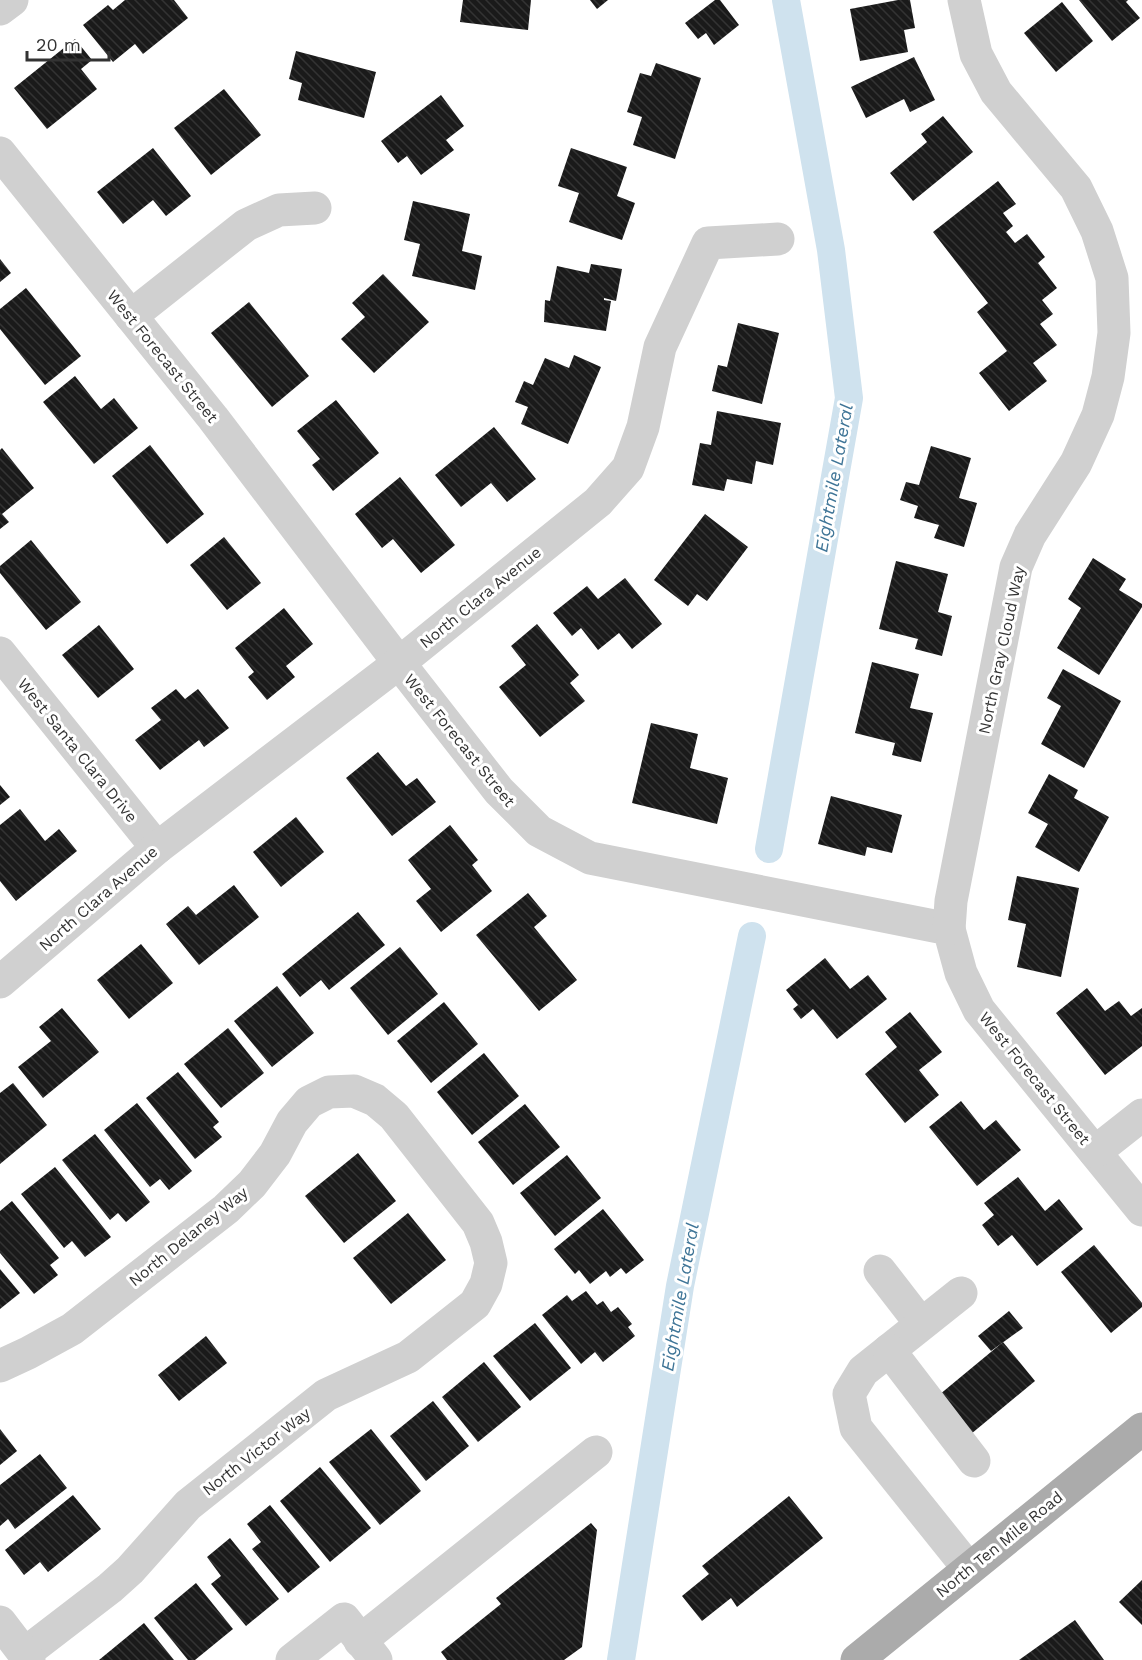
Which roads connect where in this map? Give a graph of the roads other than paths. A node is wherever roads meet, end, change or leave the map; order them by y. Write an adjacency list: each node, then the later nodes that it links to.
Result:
1 (12, 0): 3 (street)
2 (964, 0): 11 (street, North Gray Cloud Way)
3 (0, 9)
4 (0, 153): 7 (street, West Forecast Street)
5 (315, 208): 7 (street)
6 (778, 239): 9 (street, North Clara Avenue)
7 (131, 316): 9 (street, West Forecast Street)
8 (0, 652): 10 (street, West Santa Clara Drive)
9 (399, 663): 10 (street, North Clara Avenue); 11 (street, West Forecast Street)
10 (157, 848): 12 (street, North Clara Avenue)
11 (949, 929): 15 (street, West Forecast Street)
12 (0, 982)
13 (354, 1091): 21 (street, North Delaney Way); 28 (street, North Victor Way)
14 (1142, 1115): 15 (street)
15 (1095, 1152): 16 (street, West Forecast Street)
16 (1142, 1210)
17 (880, 1271): 19 (street)
18 (961, 1293): 19 (street)
19 (921, 1324): 20 (street)
20 (889, 1350): 24 (street); 25 (street)
21 (0, 1366)
22 (1142, 1429): 25 (main road, North Ten Mile Road)
23 (596, 1452): 27 (street)
24 (974, 1461)
25 (969, 1569): 30 (main road, North Ten Mile Road)
26 (0, 1622): 28 (street)
27 (368, 1650): 29 (street)
28 (27, 1657)
29 (292, 1660)
30 (856, 1660)

